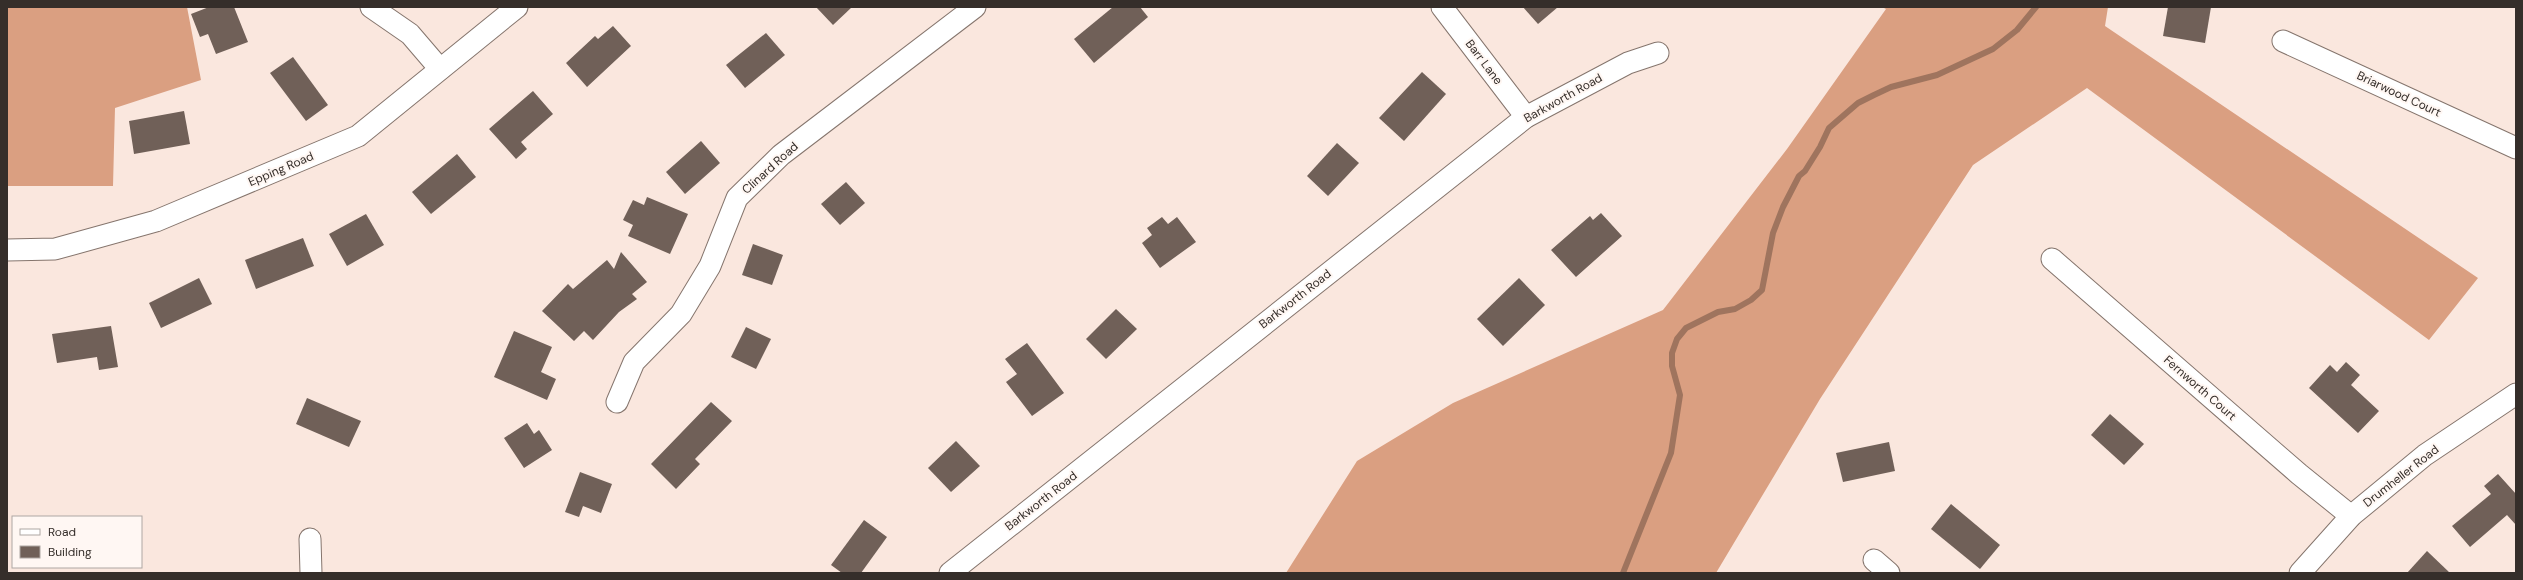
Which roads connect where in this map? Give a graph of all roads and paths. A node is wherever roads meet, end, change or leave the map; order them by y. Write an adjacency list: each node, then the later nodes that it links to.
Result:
1 (371, 7): 7 (street)
2 (517, 7): 7 (street, Epping Road)
3 (975, 7): 13 (street, Clinard Road)
4 (1442, 7): 8 (street, Barr Lane)
5 (2283, 41): 9 (street, Briarwood Court)
6 (1658, 53): 8 (street, Barkworth Road)
7 (440, 69): 10 (street, Epping Road)
8 (1526, 117): 17 (street, Barkworth Road)
9 (2516, 148)
10 (7, 250)
11 (2052, 259): 14 (street, Fernworth Court)
12 (2516, 394): 14 (street, Drumheller Road)
13 (617, 402)
14 (2351, 516): 18 (street, Drumheller Road)
15 (310, 539): 16 (street)
16 (311, 573)
17 (950, 573)
18 (2300, 573)

